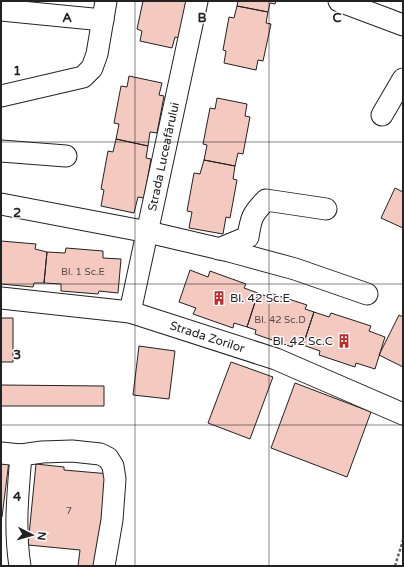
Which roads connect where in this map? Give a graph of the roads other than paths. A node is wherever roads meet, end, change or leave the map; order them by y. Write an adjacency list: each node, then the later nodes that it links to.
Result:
1 (197, 1): 13 (street, Strada Luceafărului)
2 (339, 1): 5 (street)
3 (1, 10): 4 (street)
4 (105, 10): 7 (street)
5 (403, 25)
6 (403, 79): 8 (street)
7 (1, 96)
8 (382, 115)
9 (1, 151): 10 (street)
10 (66, 156)
11 (1, 204): 13 (street)
12 (326, 209): 14 (street)
13 (148, 232): 14 (street); 17 (street, Strada Luceafărului)
14 (219, 249): 15 (street)
15 (367, 294)
16 (1, 298): 17 (street, Strada Zorilor)
17 (130, 312): 18 (street, Strada Zorilor)
18 (403, 414)
19 (11, 454): 20 (street); 21 (street)
20 (20, 566)
21 (104, 566)

